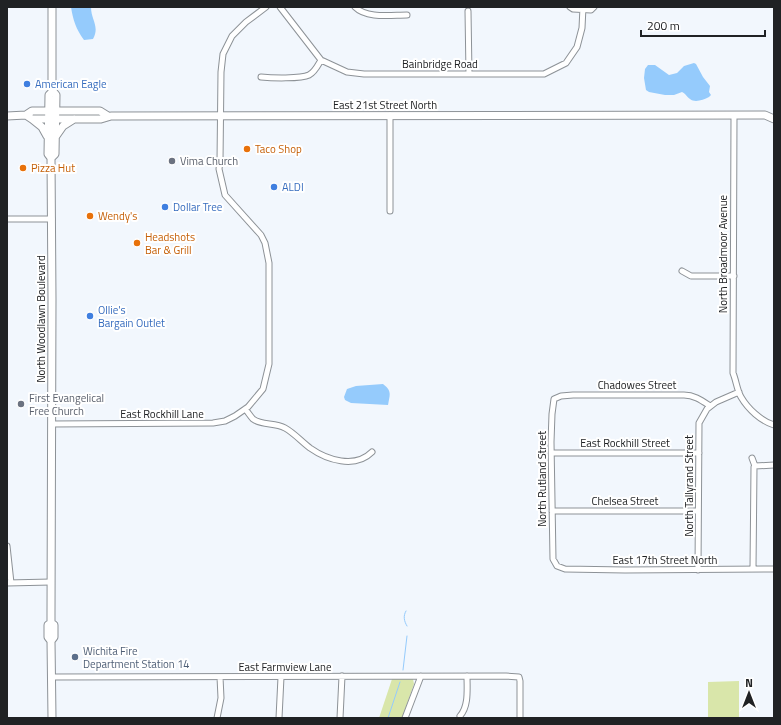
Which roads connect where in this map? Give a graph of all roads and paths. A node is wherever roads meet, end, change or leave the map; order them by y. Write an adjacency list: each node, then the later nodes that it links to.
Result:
1 (52, 7): 14 (main road, North Woodlawn Boulevard)
2 (266, 7): 18 (street, East Rockhill Lane)
3 (280, 7): 10 (street, Bainbridge Road)
4 (355, 7): 9 (street)
5 (570, 7): 7 (street)
6 (594, 7): 7 (street)
7 (583, 8): 11 (street, Bainbridge Road)
8 (468, 11): 11 (street)
9 (407, 15)
10 (321, 60): 11 (street, Bainbridge Road); 12 (street)
11 (469, 74)
12 (261, 77)
13 (774, 111): 15 (main road, East 21st Street North)
14 (52, 115): 17 (main road); 21 (main road); 22 (main road, East 21st Street North); 24 (main road, North Woodlawn Boulevard); 25 (main road, North Woodlawn Boulevard)
15 (765, 115): 20 (main road, East 21st Street North); 23 (main road, East 21st Street North)
16 (7, 116): 21 (main road)
17 (108, 116): 18 (main road, East 21st Street North); 22 (main road, East 21st Street North)
18 (221, 116): 19 (main road, East 21st Street North); 35 (street, East Rockhill Lane)
19 (390, 116): 20 (main road, East 21st Street North); 27 (street)
20 (734, 116): 31 (street, North Broadmoor Avenue)
21 (29, 117): 25 (main road)
22 (75, 119): 24 (main road)
23 (774, 119)
24 (56, 136): 26 (main road, North Woodlawn Boulevard)
25 (48, 138): 26 (main road, North Woodlawn Boulevard)
26 (51, 158): 29 (main road, North Woodlawn Boulevard)
27 (390, 211)
28 (7, 219): 29 (street)
29 (52, 219): 36 (main road, North Woodlawn Boulevard)
30 (682, 271): 31 (street)
31 (734, 276): 32 (street, North Broadmoor Avenue)
32 (739, 392): 34 (street); 37 (street)
33 (561, 396): 34 (street, Chadowes Street); 39 (street, North Rutland Street)
34 (710, 406): 40 (street, North Tallyrand Street)
35 (245, 409): 36 (street, East Rockhill Lane); 38 (street)
36 (52, 424): 51 (main road, North Woodlawn Boulevard)
37 (774, 425)
38 (372, 452)
39 (552, 453): 40 (street, East Rockhill Street); 44 (street, North Rutland Street)
40 (699, 453): 45 (street, North Tallyrand Street)
41 (752, 458): 43 (street)
42 (774, 465): 43 (street)
43 (755, 466): 48 (street)
44 (552, 511): 45 (street, Chelsea Street); 47 (street, North Rutland Street)
45 (698, 511): 50 (street, North Tallyrand Street)
46 (7, 546): 52 (street)
47 (556, 566): 50 (street, East 17th Street North)
48 (752, 569): 49 (street, East 17th Street North); 50 (street, East 17th Street North)
49 (774, 569)
50 (698, 570)
51 (51, 582): 52 (street); 56 (main road, North Woodlawn Boulevard)
52 (9, 583)
53 (342, 676): 54 (street, East Farmview Lane); 58 (street, East Farmview Lane); 63 (street)
54 (421, 676): 55 (street, East Farmview Lane); 64 (street)
55 (467, 676): 59 (street); 65 (street, East Farmview Lane)
56 (52, 677): 57 (street, East Farmview Lane); 60 (main road, North Woodlawn Boulevard)
57 (220, 677): 58 (street, East Farmview Lane); 61 (street)
58 (281, 677): 62 (street)
59 (460, 716)
60 (52, 718)
61 (217, 718)
62 (279, 718)
63 (340, 718)
64 (405, 718)
65 (520, 718)

